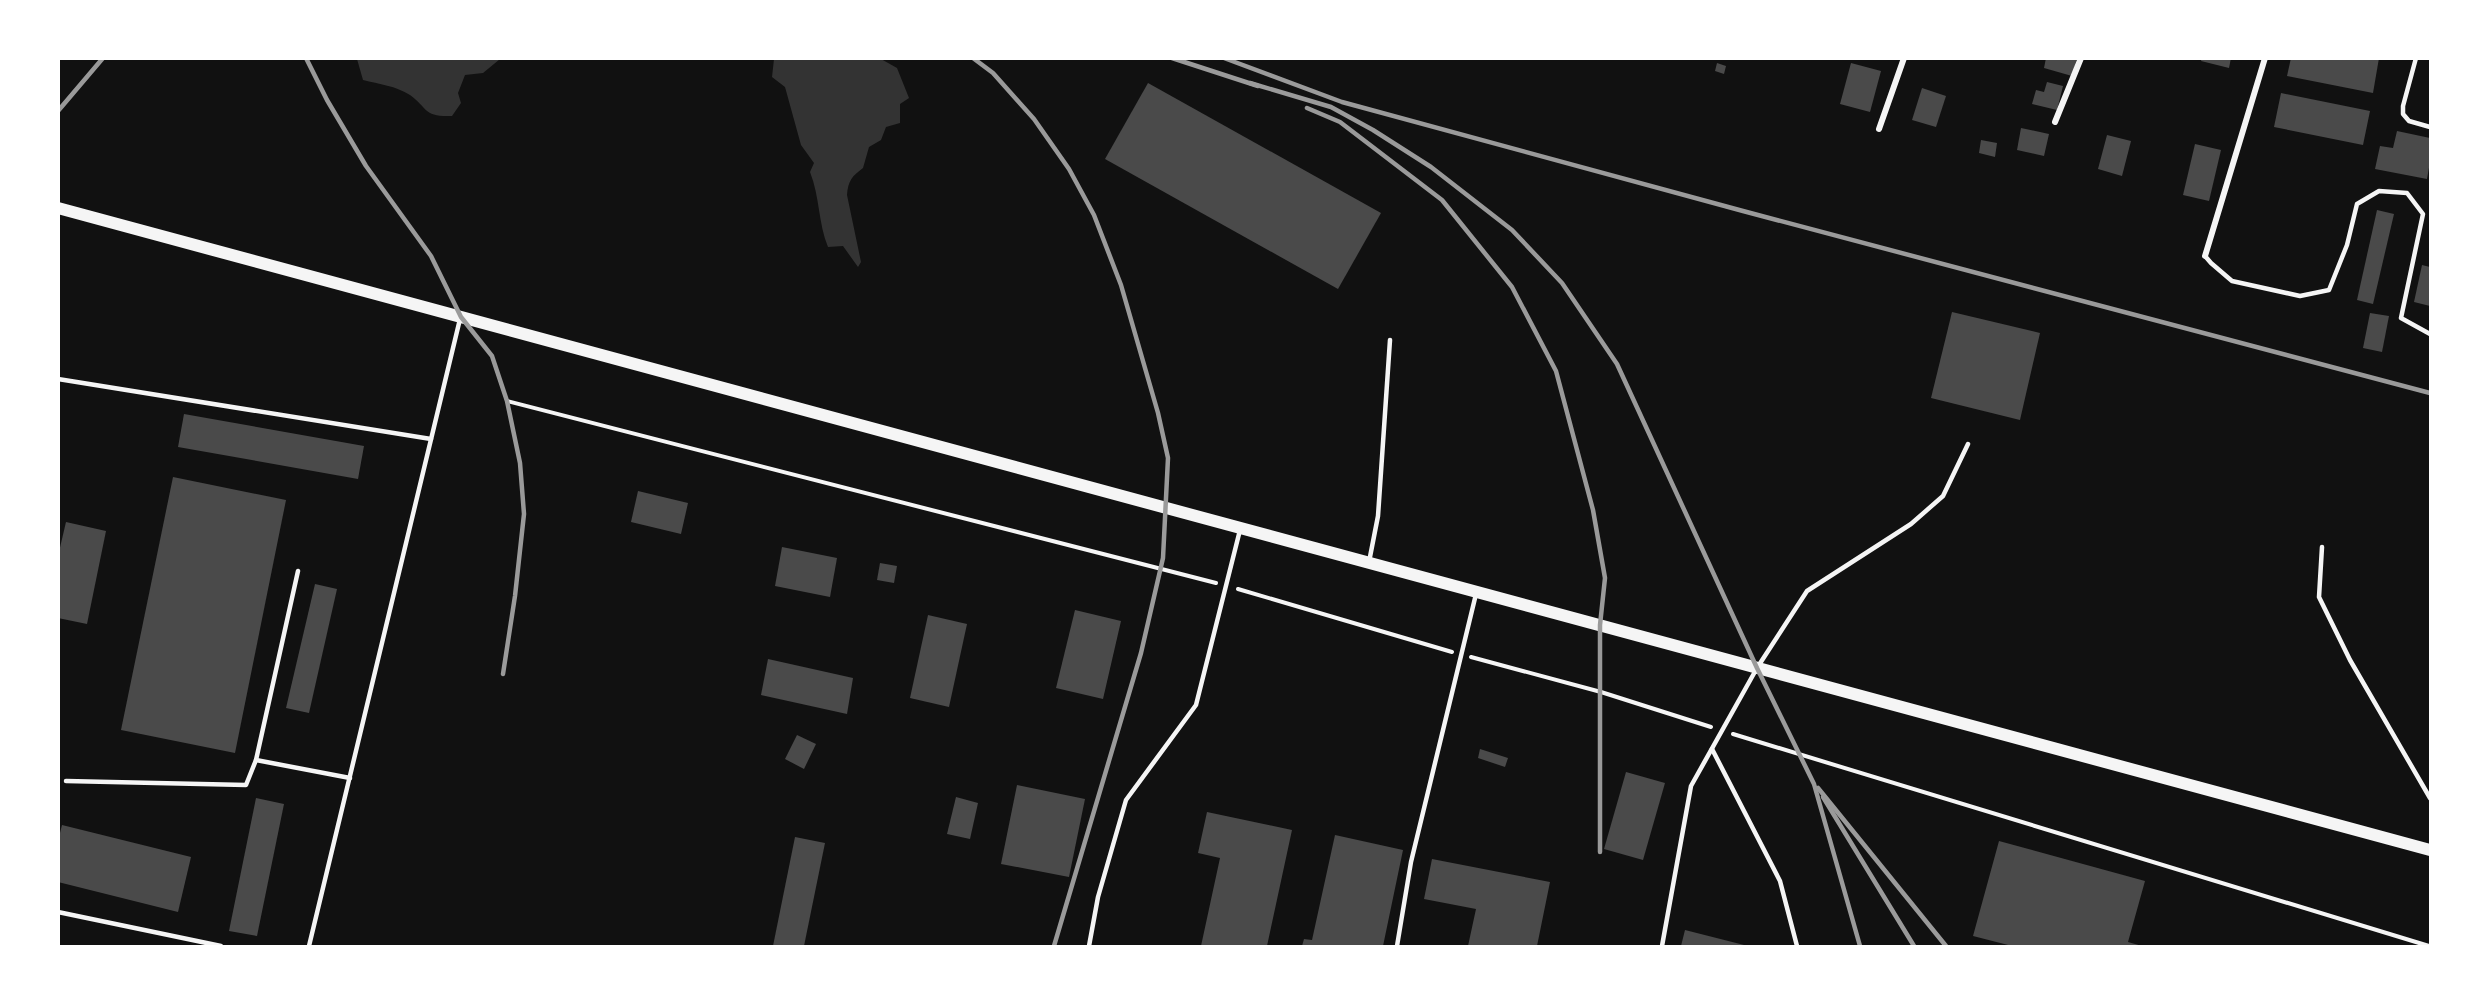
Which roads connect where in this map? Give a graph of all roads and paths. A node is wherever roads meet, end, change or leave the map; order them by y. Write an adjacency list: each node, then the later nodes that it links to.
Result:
1 (1904, 58): 7 (street)
2 (2081, 58): 5 (street)
3 (2265, 58): 9 (street)
4 (2416, 58): 6 (lane)
5 (2055, 122)
6 (2430, 127)
7 (1879, 129)
8 (58, 208): 10 (main road)
9 (2205, 256): 11 (lane)
10 (461, 317): 14 (lane); 16 (main road)
11 (2430, 334)
12 (1390, 340): 18 (lane)
13 (58, 379): 14 (lane)
14 (431, 439): 24 (lane)
15 (1968, 444): 21 (lane)
16 (1241, 528): 18 (main road); 31 (lane)
17 (2322, 547): 26 (lane)
18 (1369, 562): 20 (main road)
19 (298, 571): 23 (lane)
20 (1476, 591): 21 (main road); 32 (lane)
21 (1757, 668): 22 (lane); 27 (main road)
22 (1712, 749): 33 (lane); 34 (lane)
23 (256, 760): 24 (lane); 25 (lane)
24 (350, 778): 30 (lane)
25 (66, 781)
26 (2430, 798)
27 (2430, 849)
28 (58, 912): 29 (lane)
29 (221, 946)
30 (309, 946)
31 (1089, 946)
32 (1397, 946)
33 (1662, 946)
34 (1797, 946)

